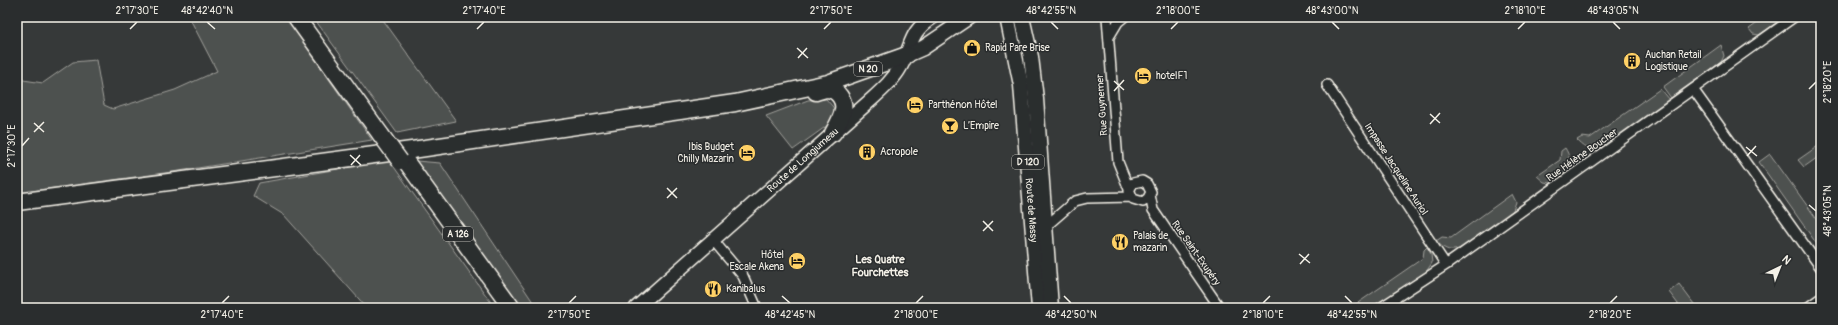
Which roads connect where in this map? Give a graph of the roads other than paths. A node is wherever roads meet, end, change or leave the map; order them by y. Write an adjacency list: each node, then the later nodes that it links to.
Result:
1 (296, 17): 16 (highway, A 126)
2 (301, 17): 16 (highway, A 126)
3 (933, 17): 11 (street, Route de Longjumeau)
4 (969, 17): 11 (main road, N 20)
5 (1008, 17): 34 (main road, Route de Massy / D 120)
6 (1022, 17): 25 (main road, Route de Massy / D 120)
7 (1107, 17): 9 (street, Rue Guynemer); 10 (street, Rue Guynemer)
8 (1794, 17): 14 (street, Rue Hélène Boucher)
9 (1121, 19): 10 (street, Rue Guynemer)
10 (1109, 37): 18 (street, Rue Guynemer)
11 (907, 55): 13 (highway, N 20); 15 (street, Route de Longjumeau)
12 (1327, 85): 27 (street, Impasse Jacqueline Auriol)
13 (805, 89): 15 (highway); 22 (highway)
14 (1693, 89): 27 (street, Rue Hélène Boucher); 28 (street)
15 (833, 133): 26 (street, Route de Longjumeau)
16 (383, 134): 17 (highway, A 126, bridge)
17 (403, 161): 30 (highway, A 126); 31 (highway, A 126)
18 (1121, 170): 19 (street); 20 (street, Rue Guynemer)
19 (1139, 181): 20 (street); 21 (street)
20 (1130, 194): 23 (street); 25 (street)
21 (1150, 195): 23 (street); 24 (street, Rue Saint-Exupéry)
22 (17, 202)
23 (1139, 202): 24 (street, Rue Saint-Exupéry)
24 (1153, 210): 36 (street, Rue Saint-Exupéry)
25 (1045, 227): 35 (main road, Route de Massy / D 120)
26 (713, 240): 32 (street, Route de Longjumeau); 33 (street)
27 (1446, 265): 37 (street, Rue Hélène Boucher)
28 (1821, 268)
29 (1821, 298): 38 (street)
30 (507, 308)
31 (512, 308)
32 (636, 308)
33 (757, 308)
34 (1039, 308)
35 (1051, 308)
36 (1220, 308)
37 (1380, 308)
38 (1807, 308)

